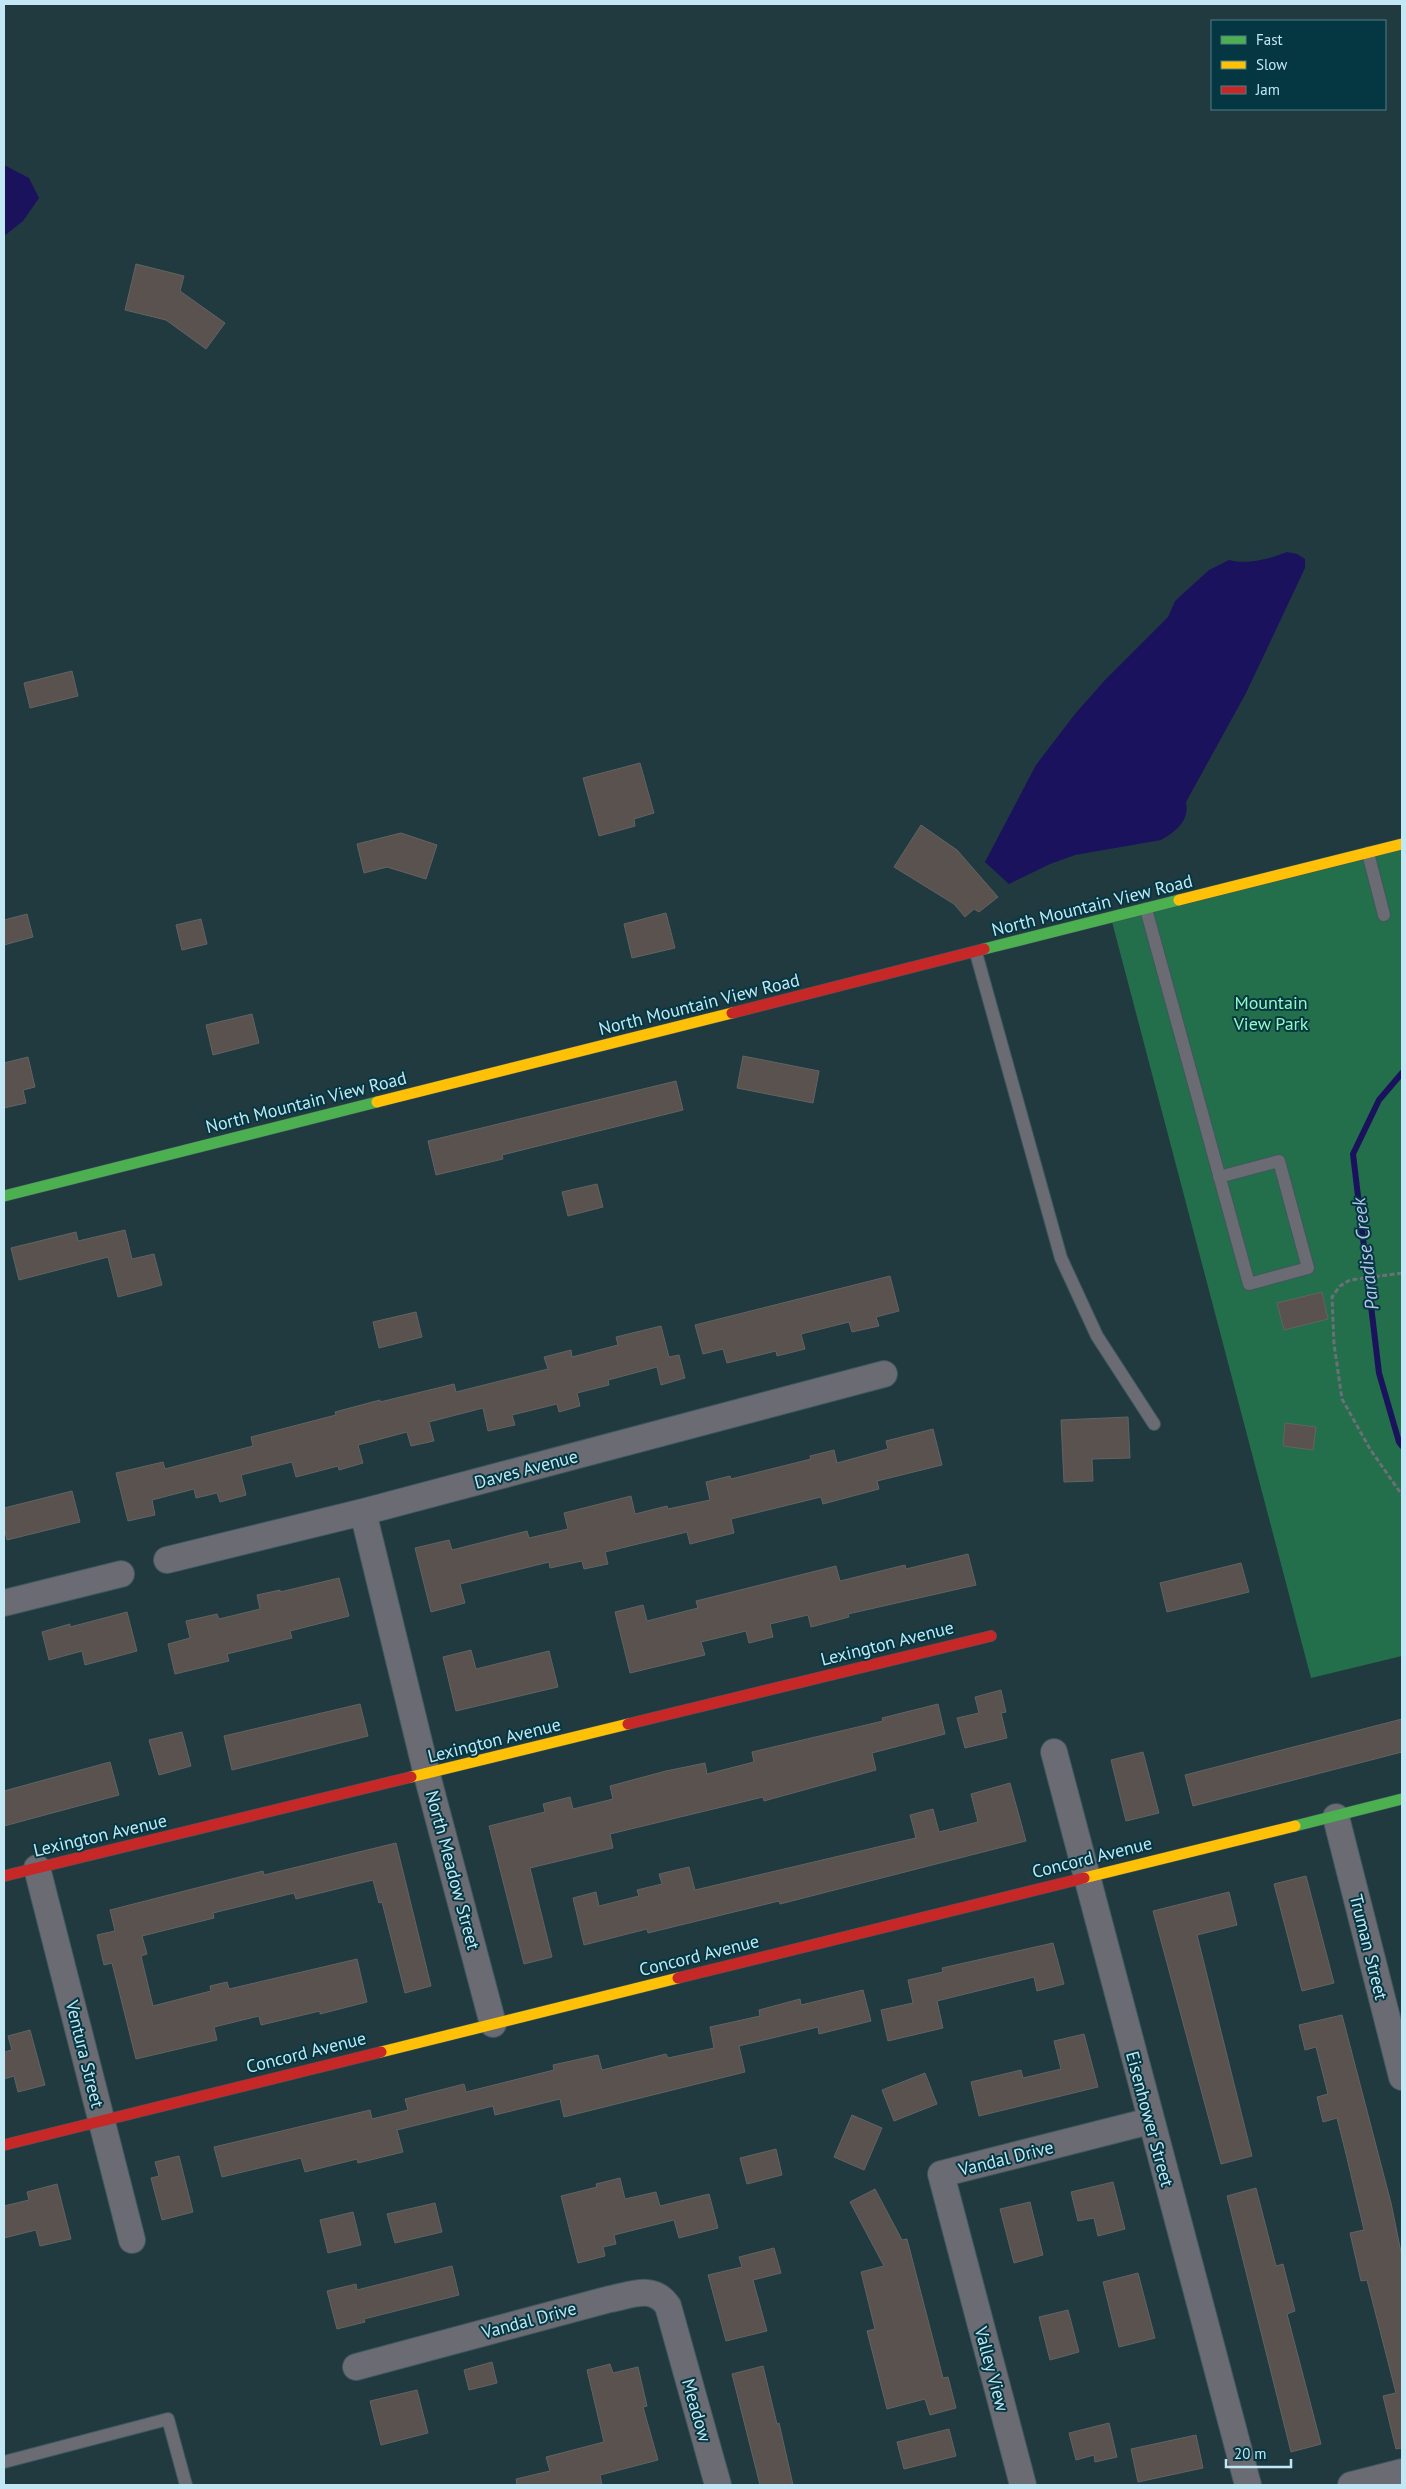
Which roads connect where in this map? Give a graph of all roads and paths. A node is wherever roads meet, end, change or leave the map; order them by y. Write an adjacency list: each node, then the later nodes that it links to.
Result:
1 (1402, 844): 2 (street, North Mountain View Road)
2 (1368, 853): 3 (street, North Mountain View Road); 4 (lane)
3 (1146, 909): 5 (street, North Mountain View Road); 6 (lane)
4 (1384, 915)
5 (976, 953): 7 (street, North Mountain View Road); 10 (lane)
6 (1220, 1177): 6 (lane)
7 (4, 1196)
8 (1402, 1273): 11 (path)
9 (884, 1374): 12 (street, Daves Avenue)
10 (1154, 1424)
11 (1402, 1495)
12 (363, 1512): 13 (street, Daves Avenue); 18 (street, North Meadow Street)
13 (168, 1560)
14 (121, 1574): 15 (street)
15 (4, 1603)
16 (991, 1636): 18 (street, Lexington Avenue)
17 (1054, 1752): 23 (street, Eisenhower Street)
18 (427, 1775): 21 (street, Lexington Avenue); 24 (street, North Meadow Street)
19 (1402, 1799): 20 (street, Concord Avenue)
20 (1336, 1817): 23 (street, Concord Avenue); 25 (street, Truman Street)
21 (37, 1868): 22 (street, Lexington Avenue); 26 (street, Ventura Street)
22 (4, 1876)
23 (1085, 1876): 24 (street, Concord Avenue); 27 (street, Eisenhower Street)
24 (493, 2024): 26 (street, Concord Avenue)
25 (1402, 2077)
26 (102, 2119): 28 (street, Concord Avenue); 29 (street, Ventura Street)
27 (1150, 2121): 30 (street, Vandal Drive); 38 (street, Eisenhower Street)
28 (4, 2145)
29 (132, 2240)
30 (961, 2253): 37 (street, Valley View)
31 (676, 2336): 32 (street, Vandal Drive); 36 (street, Meadow)
32 (356, 2367)
33 (4, 2462): 35 (lane)
34 (1402, 2472): 39 (street)
35 (186, 2485)
36 (718, 2485)
37 (1022, 2485)
38 (1248, 2485)
39 (1351, 2485)

